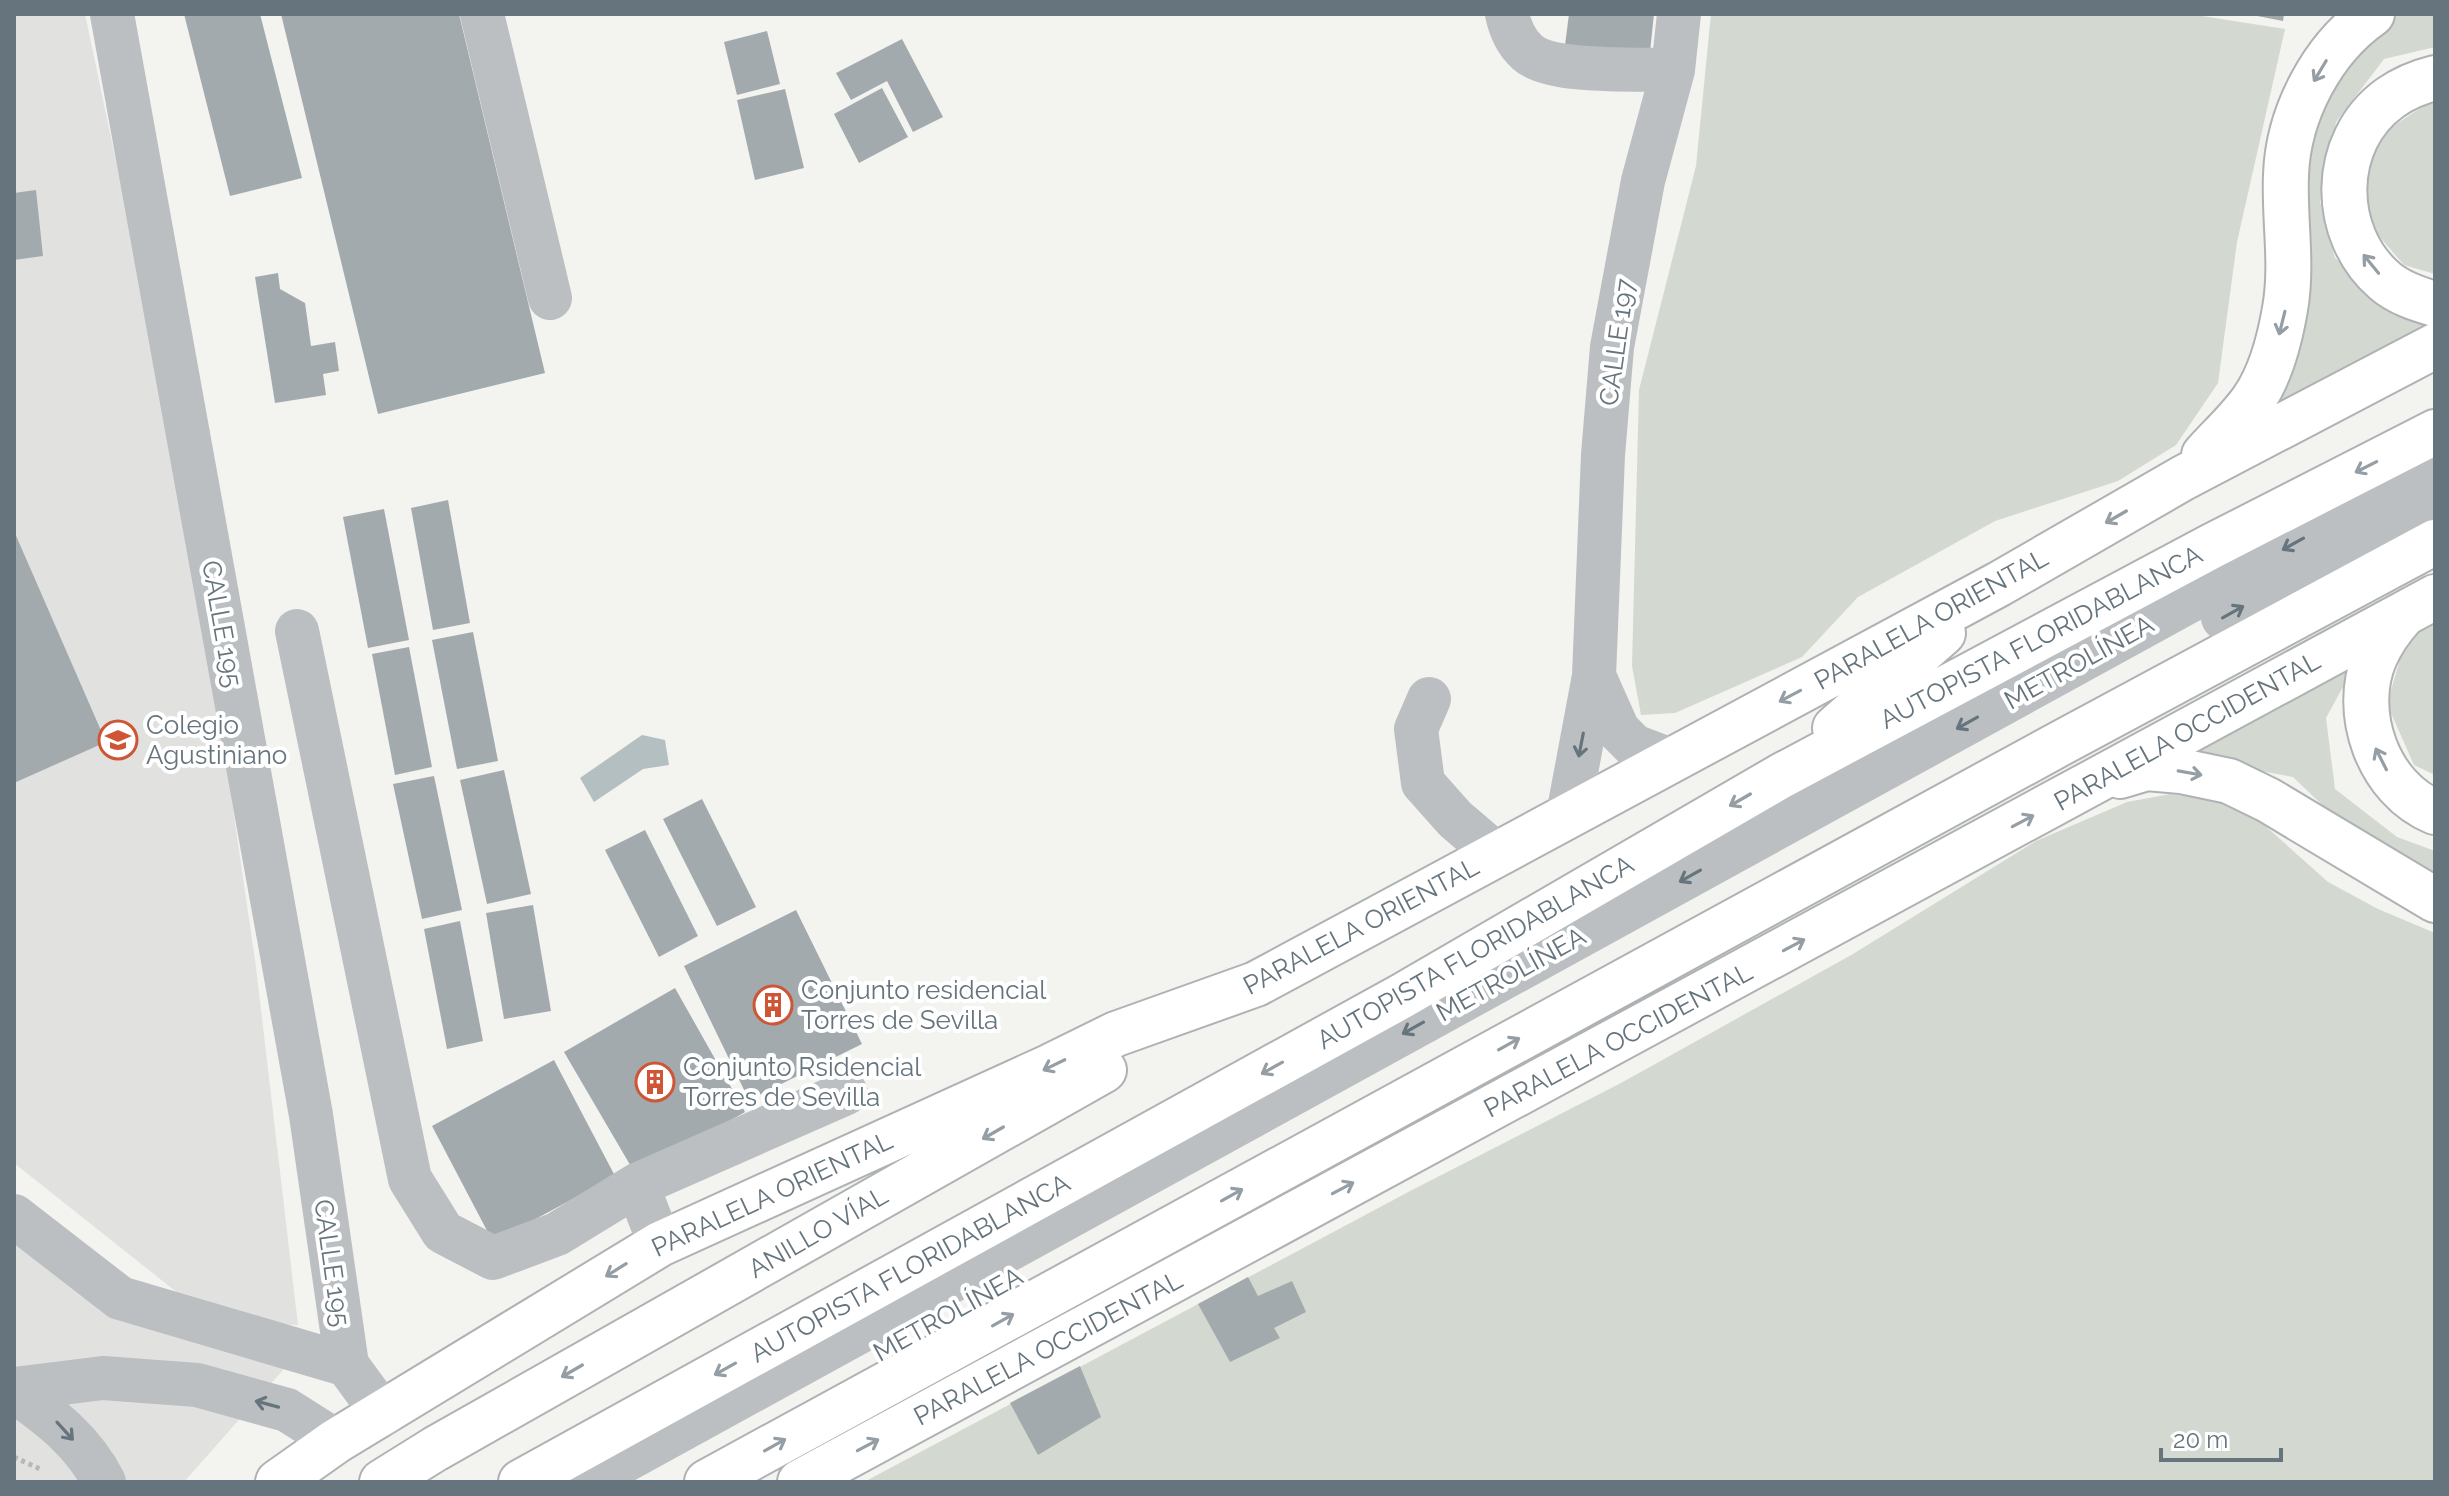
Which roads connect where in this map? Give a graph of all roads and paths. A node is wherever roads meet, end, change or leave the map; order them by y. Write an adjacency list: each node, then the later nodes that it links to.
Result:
1 (112, 14): 33 (street, CALLE 195)
2 (482, 14): 8 (street)
3 (1507, 14): 6 (street)
4 (1679, 14): 6 (street, CALLE 197)
5 (2372, 14): 13 (highway, one-way to 13)
6 (1673, 70): 19 (street, CALLE 197)
7 (2435, 78): 9 (highway, one-way to 7)
8 (550, 298)
9 (2435, 304)
10 (2435, 346): 13 (highway, PARALELA ORIENTAL)
11 (2435, 432): 22 (highway, AUTOPISTA FLORIDABLANCA, one-way to 22)
12 (2435, 466): 41 (street, METROLÍNEA, one-way to 41)
13 (2183, 478): 16 (highway, PARALELA ORIENTAL, one-way to 16)
14 (2435, 502): 42 (street, METROLÍNEA, one-way to 14)
15 (2435, 542): 43 (highway, one-way to 15)
16 (1999, 584): 21 (highway, PARALELA ORIENTAL, one-way to 21); 22 (highway)
17 (2420, 604): 23 (highway, PARALELA OCCIDENTAL); 24 (highway, one-way to 17)
18 (297, 631): 30 (street)
19 (1594, 676): 21 (street, CALLE 197); 25 (street, CALLE 197, one-way to 25)
20 (1429, 699): 26 (street)
21 (1671, 760): 25 (highway, PARALELA ORIENTAL)
22 (1781, 776): 40 (highway, AUTOPISTA FLORIDABLANCA, one-way to 40)
23 (2087, 786): 27 (highway, one-way to 27); 44 (highway, PARALELA OCCIDENTAL, one-way to 23)
24 (2435, 812)
25 (1568, 815): 26 (highway, PARALELA ORIENTAL)
26 (1496, 854): 28 (highway, PARALELA ORIENTAL)
27 (2435, 900)
28 (1256, 984): 32 (highway, PARALELA ORIENTAL, one-way to 32); 39 (highway, ANILLO VÍAL, one-way to 39)
29 (846, 1093): 30 (street)
30 (637, 1185): 32 (street)
31 (14, 1216): 33 (street)
32 (660, 1244): 35 (highway, PARALELA ORIENTAL, one-way to 35)
33 (347, 1365): 35 (street, CALLE 195)
34 (14, 1390): 36 (street, one-way to 34); 37 (street, one-way to 37)
35 (383, 1414): 36 (highway, PARALELA ORIENTAL)
36 (336, 1441): 38 (highway, PARALELA ORIENTAL)
37 (104, 1482)
38 (278, 1482)
39 (382, 1482)
40 (521, 1482)
41 (586, 1482)
42 (641, 1482)
43 (707, 1482)
44 (800, 1482)

